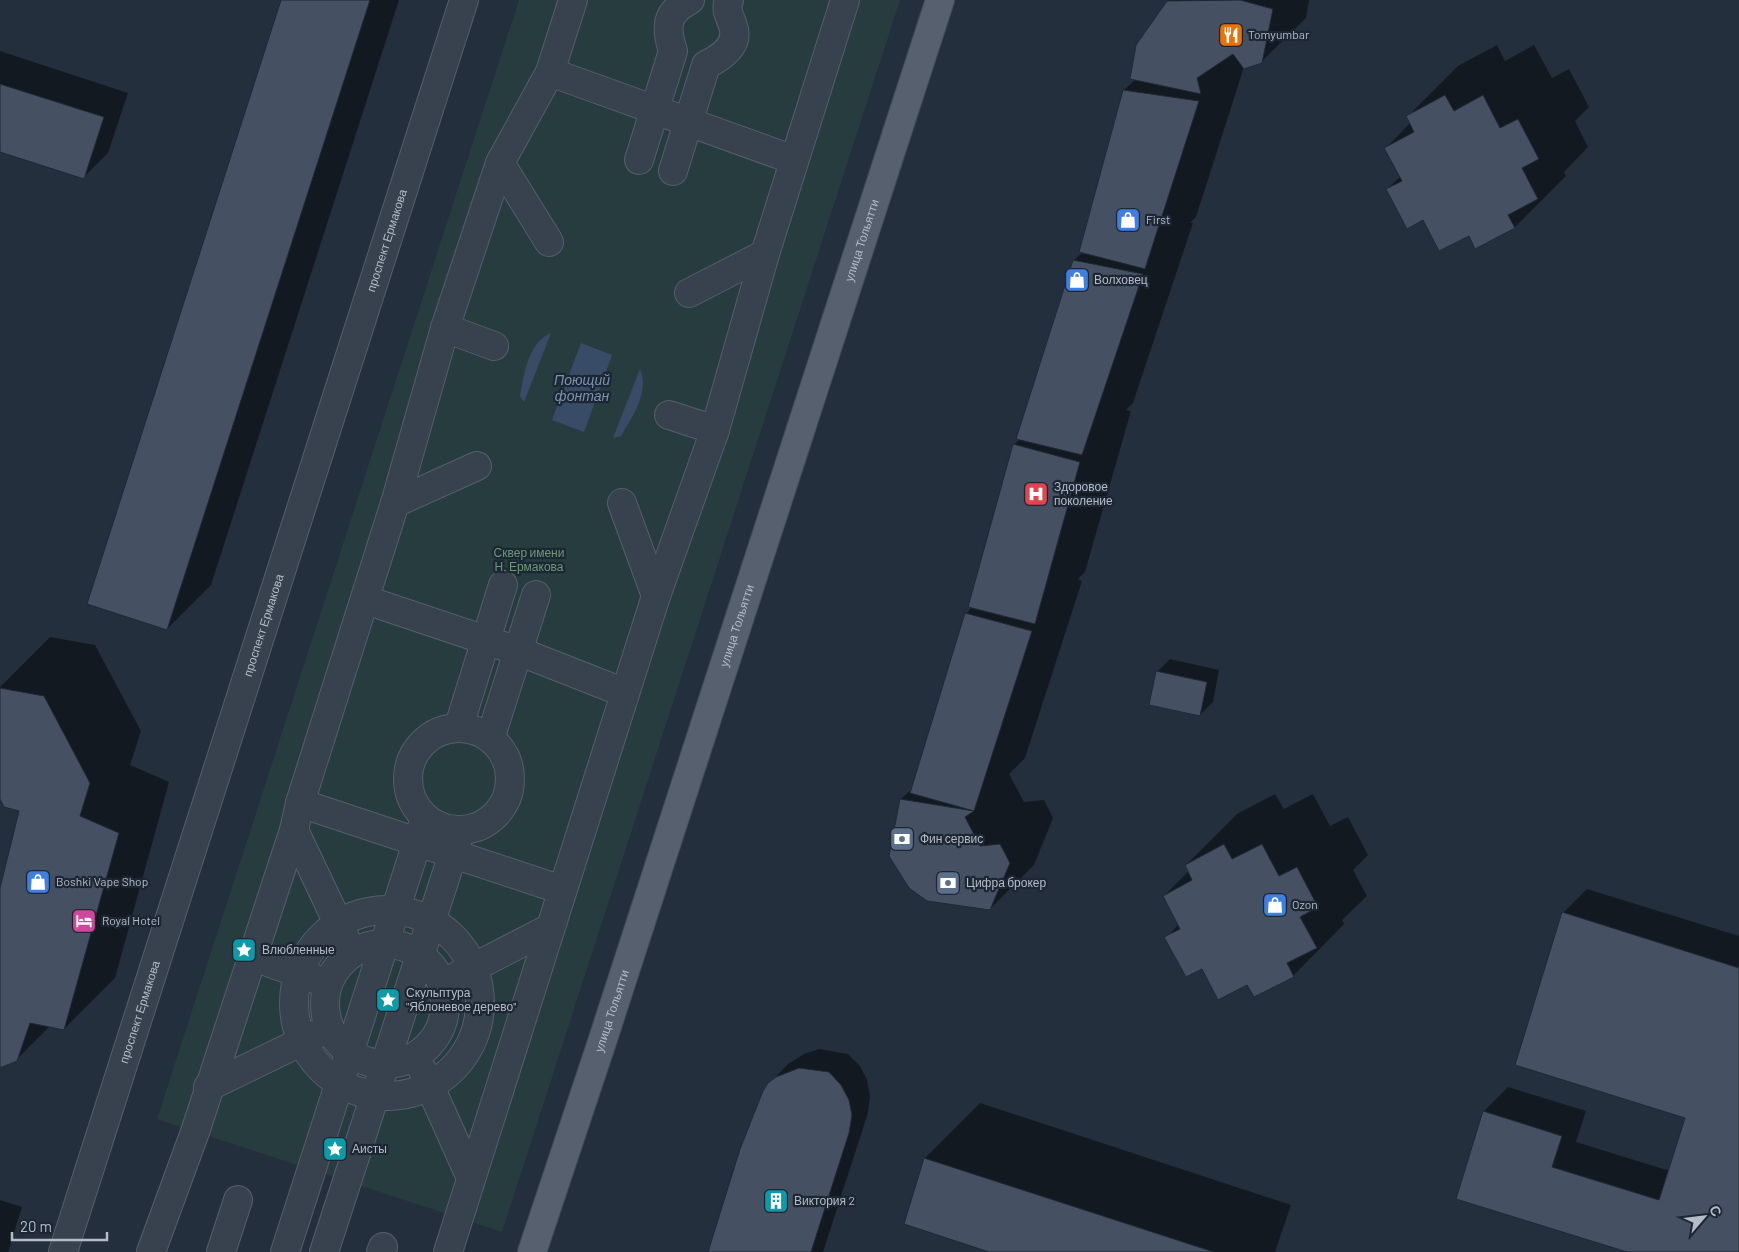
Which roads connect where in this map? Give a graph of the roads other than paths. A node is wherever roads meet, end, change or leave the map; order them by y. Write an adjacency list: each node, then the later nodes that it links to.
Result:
1 (464, 0): 66 (street, проспект Ермакова)
2 (573, 0): 9 (street)
3 (690, 0): 7 (street)
4 (845, 0): 13 (street)
5 (940, 0): 72 (main road, улица Тольятти)
6 (723, 3): 8 (street)
7 (673, 51): 8 (street); 10 (street)
8 (706, 65): 11 (street)
9 (550, 72): 10 (street); 14 (street)
10 (654, 110): 11 (street); 12 (street)
11 (688, 122): 13 (street); 15 (street)
12 (639, 160)
13 (794, 160): 17 (street)
14 (500, 163): 16 (street); 19 (street)
15 (673, 171)
16 (548, 242)
17 (765, 254): 18 (street); 22 (street)
18 (689, 294)
19 (445, 328): 20 (street); 25 (street)
20 (494, 346)
21 (669, 414): 22 (street)
22 (715, 430): 28 (street)
23 (477, 466): 25 (street)
24 (622, 503): 28 (street)
25 (395, 504): 29 (street)
26 (503, 584): 30 (street)
27 (536, 596): 31 (street)
28 (656, 596): 32 (street)
29 (366, 600): 30 (street); 35 (street)
30 (486, 641): 31 (street); 33 (street)
31 (518, 651): 32 (street); 34 (street)
32 (625, 693): 39 (street)
33 (459, 726): 34 (street); 37 (street)
34 (491, 736): 38 (street)
35 (300, 803): 36 (street); 37 (street)
36 (294, 830): 42 (street); 47 (street)
37 (421, 830): 38 (street); 40 (street)
38 (457, 842): 39 (street); 41 (street)
39 (562, 890): 43 (street)
40 (396, 910): 41 (street); 42 (street); 44 (street)
41 (432, 920): 46 (street); 48 (street)
42 (338, 923): 45 (street); 49 (street)
43 (550, 928): 48 (street); 56 (street)
44 (384, 943): 45 (street); 46 (street); 57 (street)
45 (352, 953): 51 (street)
46 (422, 955): 50 (street); 59 (street)
47 (251, 956): 49 (street); 62 (street)
48 (474, 967): 50 (street); 54 (street)
49 (299, 973): 51 (street); 55 (street)
50 (443, 983): 52 (street)
51 (328, 985): 53 (street)
52 (444, 1022): 54 (street); 58 (street)
53 (329, 1027): 55 (street); 57 (street)
54 (477, 1033): 56 (street); 61 (street)
55 (302, 1042): 60 (street); 62 (street)
56 (512, 1048): 64 (street)
57 (348, 1052): 59 (street); 60 (street)
58 (418, 1055): 59 (street); 61 (street)
59 (384, 1064): 63 (street)
60 (340, 1084): 63 (street); 69 (street)
61 (430, 1087): 63 (street); 64 (street)
62 (208, 1088): 67 (street)
63 (374, 1096): 70 (street)
64 (472, 1178): 71 (street)
65 (238, 1200): 68 (street)
66 (63, 1252)
67 (151, 1252)
68 (221, 1252)
69 (285, 1252)
70 (324, 1252)
71 (448, 1252)
72 (532, 1252)

